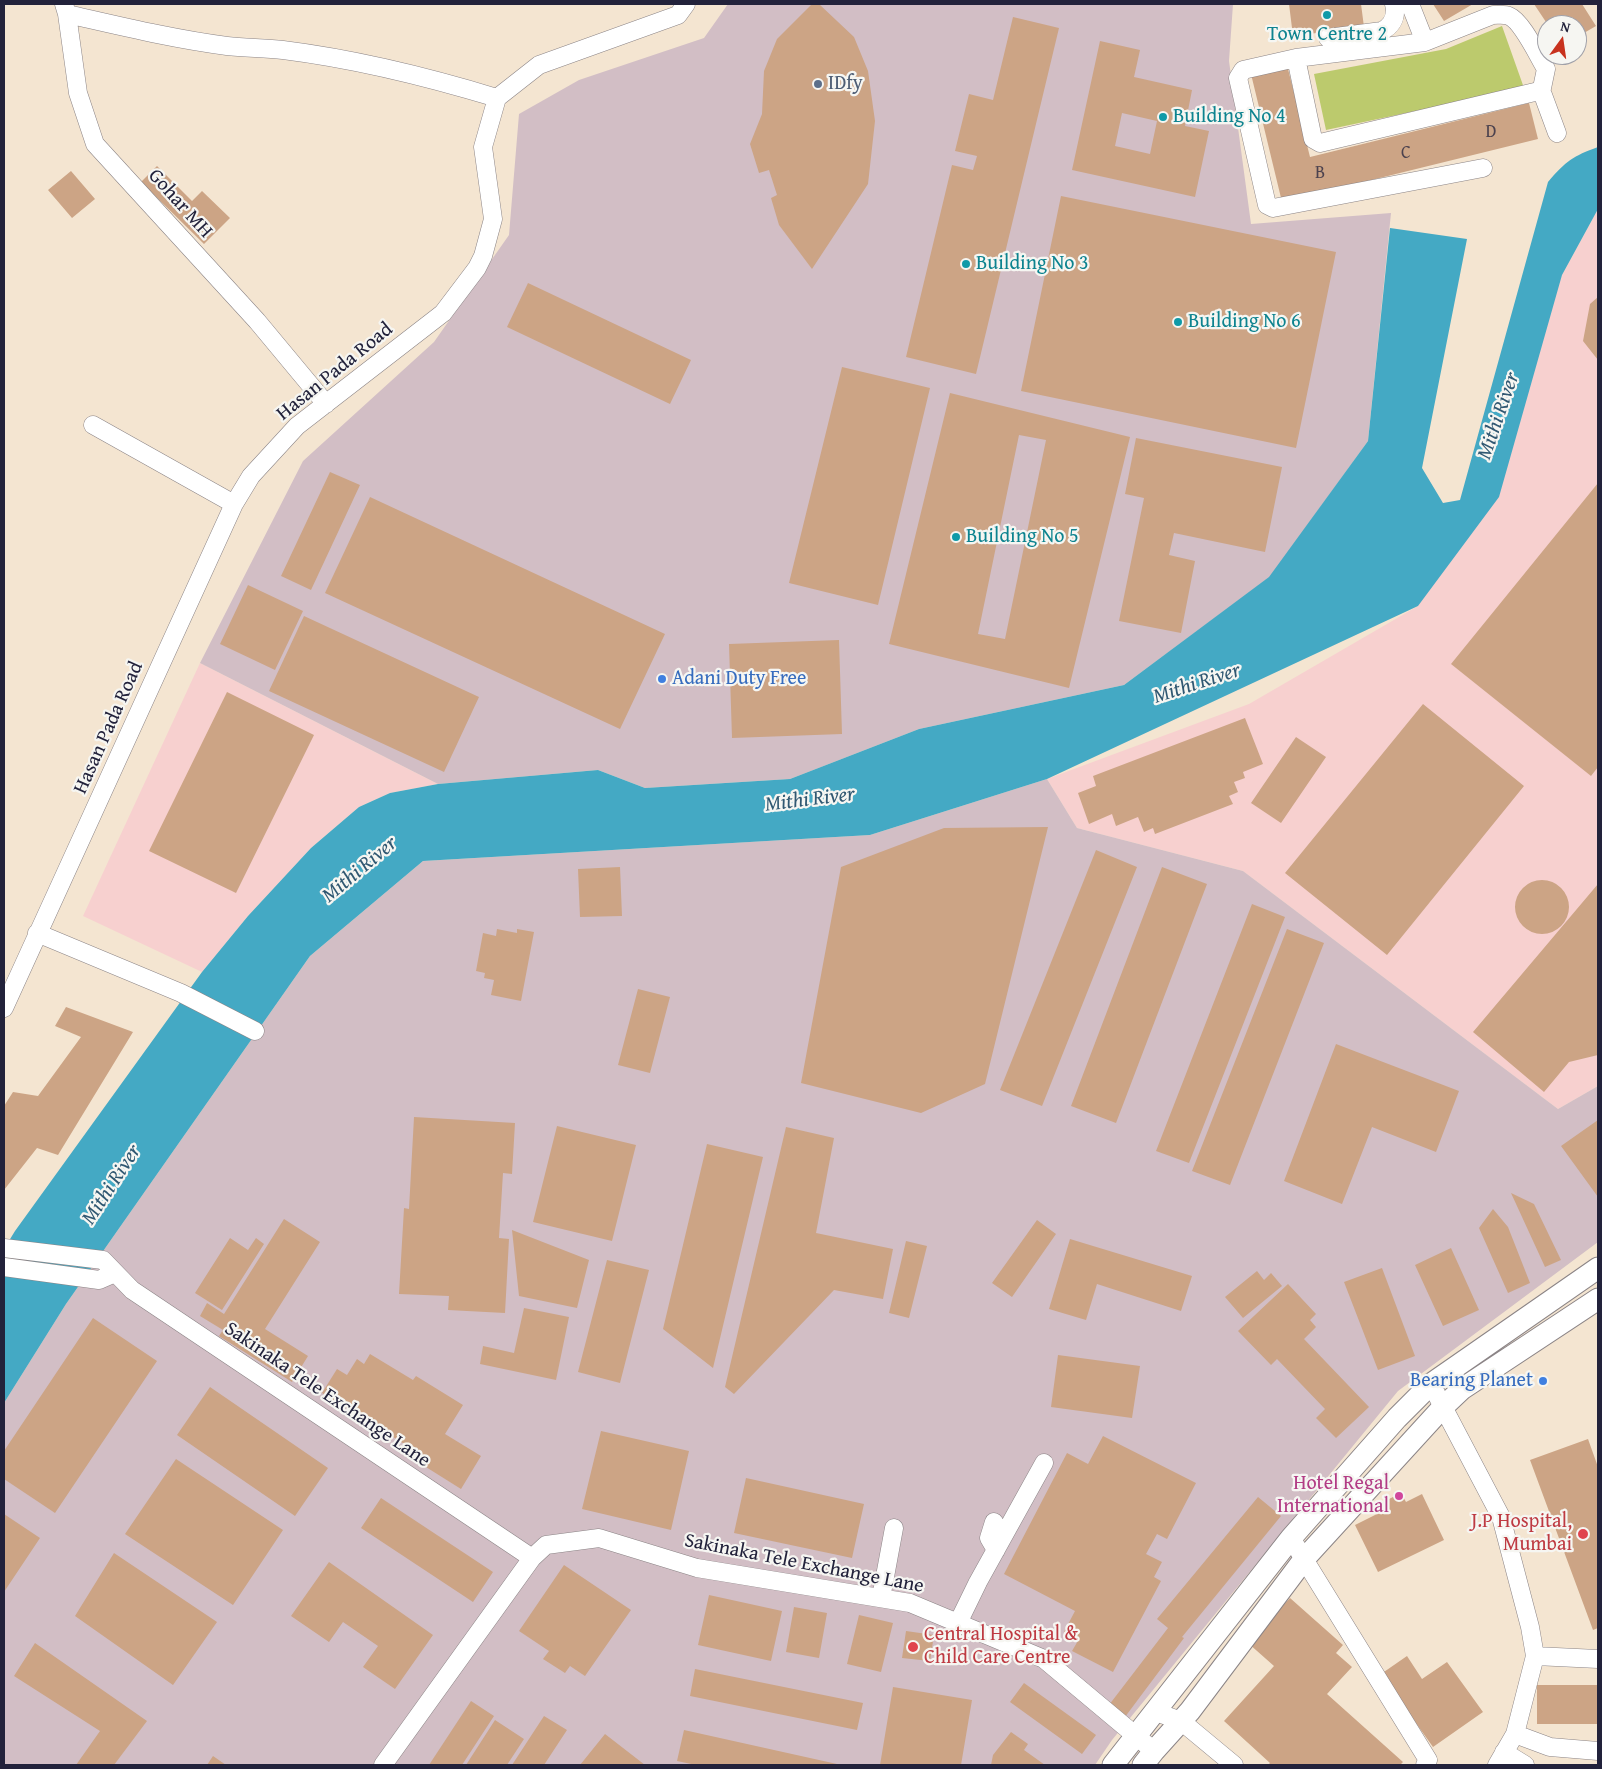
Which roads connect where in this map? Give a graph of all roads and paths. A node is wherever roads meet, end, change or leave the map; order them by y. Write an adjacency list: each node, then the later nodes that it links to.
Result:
1 (686, 4): 9 (street)
2 (1394, 4): 5 (street)
3 (1410, 4): 6 (street)
4 (66, 9): 9 (street); 12 (street, Gohar MH)
5 (1328, 38)
6 (1426, 42): 7 (street); 8 (street)
7 (1296, 58): 8 (street); 11 (street)
8 (1542, 93): 10 (street)
9 (497, 98): 12 (street, Hasan Pada Road)
10 (1557, 133)
11 (1483, 168)
12 (326, 404): 14 (street, Hasan Pada Road)
13 (93, 425): 14 (street)
14 (234, 504): 15 (street, Hasan Pada Road)
15 (37, 933): 16 (street, Hasan Pada Road); 17 (street)
16 (4, 1008)
17 (255, 1031)
18 (4, 1248): 21 (street)
19 (4, 1267): 21 (street)
20 (1598, 1268): 23 (main road)
21 (106, 1271): 30 (street, Sakinaka Tele Exchange Lane)
22 (1598, 1299): 24 (main road)
23 (1431, 1384): 24 (street); 28 (main road)
24 (1443, 1407): 31 (main road); 34 (street)
25 (1044, 1463): 29 (street)
26 (994, 1522): 29 (street)
27 (894, 1528): 32 (street)
28 (1291, 1538): 31 (street); 36 (main road)
29 (996, 1550): 33 (street)
30 (532, 1558): 32 (street, Sakinaka Tele Exchange Lane); 43 (street, Sakinaka Tele Exchange Lane)
31 (1305, 1558): 37 (main road); 46 (street)
32 (881, 1598): 33 (street, Sakinaka Tele Exchange Lane)
33 (958, 1623): 39 (street, Sakinaka Tele Exchange Lane)
34 (1535, 1656): 35 (street); 38 (street)
35 (1598, 1659)
36 (1156, 1712): 37 (street); 39 (main road)
37 (1185, 1716): 41 (main road); 45 (street)
38 (1515, 1734): 40 (street); 42 (street)
39 (1136, 1736): 41 (street, Sakinaka Tele Exchange Lane); 44 (main road)
40 (1598, 1751)
41 (1148, 1758)
42 (1500, 1759): 47 (street)
43 (383, 1765)
44 (1113, 1765)
45 (1234, 1765)
46 (1424, 1765)
47 (1525, 1765)

